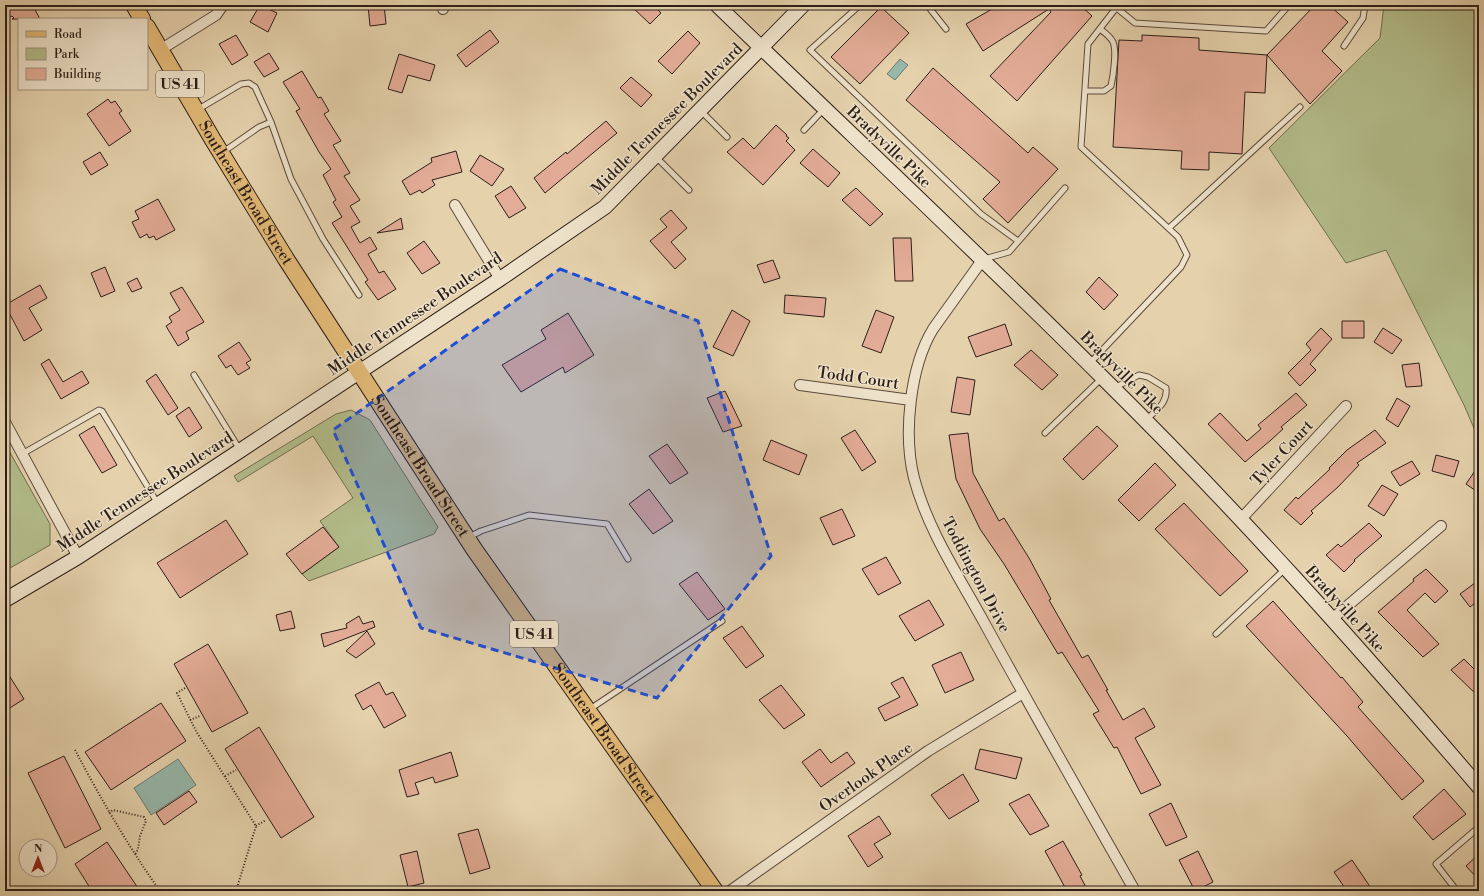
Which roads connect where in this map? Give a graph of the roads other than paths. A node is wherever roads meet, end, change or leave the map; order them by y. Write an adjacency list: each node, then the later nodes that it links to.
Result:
1 (134, 5): 10 (main road)
2 (223, 5): 16 (street)
3 (717, 5): 15 (main road, Bradyville Pike)
4 (803, 5): 15 (main road, Middle Tennessee Boulevard)
5 (860, 5): 31 (lane)
6 (927, 5): 12 (lane)
7 (1290, 5): 9 (lane)
8 (1365, 5): 14 (lane)
9 (1114, 7): 13 (lane)
10 (141, 18)
11 (148, 29): 16 (main road, Southeast Broad Street / US 41)
12 (946, 29)
13 (1100, 29): 17 (lane); 17 (lane)
14 (1344, 46)
15 (762, 48): 19 (main road, Bradyville Pike); 20 (main road, Middle Tennessee Boulevard)
16 (160, 50): 21 (main road, Southeast Broad Street / US 41)
17 (1085, 90): 30 (lane)
18 (1300, 107): 30 (lane)
19 (825, 108): 23 (lane); 32 (main road, Bradyville Pike)
20 (701, 110): 24 (lane); 26 (main road, Middle Tennessee Boulevard)
21 (196, 111): 22 (lane); 25 (main road, Southeast Broad Street / US 41)
22 (271, 122): 25 (lane); 34 (lane)
23 (804, 130)
24 (727, 137)
25 (221, 153): 36 (main road, Southeast Broad Street / US 41)
26 (655, 157): 28 (lane); 33 (main road, Middle Tennessee Boulevard)
27 (1066, 188): 31 (lane)
28 (689, 190)
29 (455, 205): 33 (street)
30 (1169, 228): 35 (lane)
31 (1018, 242): 32 (lane)
32 (983, 259): 35 (main road, Bradyville Pike); 41 (street, Toddington Drive)
33 (500, 279): 36 (main road, Middle Tennessee Boulevard)
34 (360, 295)
35 (1089, 364): 38 (main road, Bradyville Pike)
36 (359, 373): 46 (main road, Middle Tennessee Boulevard); 51 (main road, Southeast Broad Street / US 41)
37 (194, 375): 46 (lane)
38 (1103, 377): 40 (main road, Bradyville Pike); 45 (lane)
39 (800, 385): 41 (street, Todd Court)
40 (1114, 388): 43 (main road, Bradyville Pike); 43 (lane)
41 (911, 400): 59 (street, Toddington Drive)
42 (1346, 406): 49 (street, Tyler Court)
43 (1145, 421): 49 (main road, Bradyville Pike)
44 (5, 422): 47 (street)
45 (1045, 434)
46 (241, 450): 48 (main road, Middle Tennessee Boulevard)
47 (22, 454): 48 (lane); 52 (street)
48 (158, 504): 52 (main road, Middle Tennessee Boulevard)
49 (1241, 519): 54 (main road, Bradyville Pike)
50 (1441, 526): 56 (street)
51 (467, 539): 53 (lane); 60 (main road, Southeast Broad Street / US 41)
52 (78, 557): 55 (main road, Middle Tennessee Boulevard)
53 (628, 559)
54 (1286, 568): 56 (main road, Bradyville Pike); 58 (lane)
55 (5, 600)
56 (1332, 618): 61 (main road, Bradyville Pike)
57 (722, 621): 60 (lane)
58 (1216, 634)
59 (1023, 693): 64 (street, Overlook Place); 65 (street, Toddington Drive)
60 (588, 711): 63 (main road, Southeast Broad Street / US 41)
61 (1479, 787)
62 (1479, 827): 66 (lane)
63 (715, 891)
64 (730, 891)
65 (1135, 891)
66 (1457, 891)

